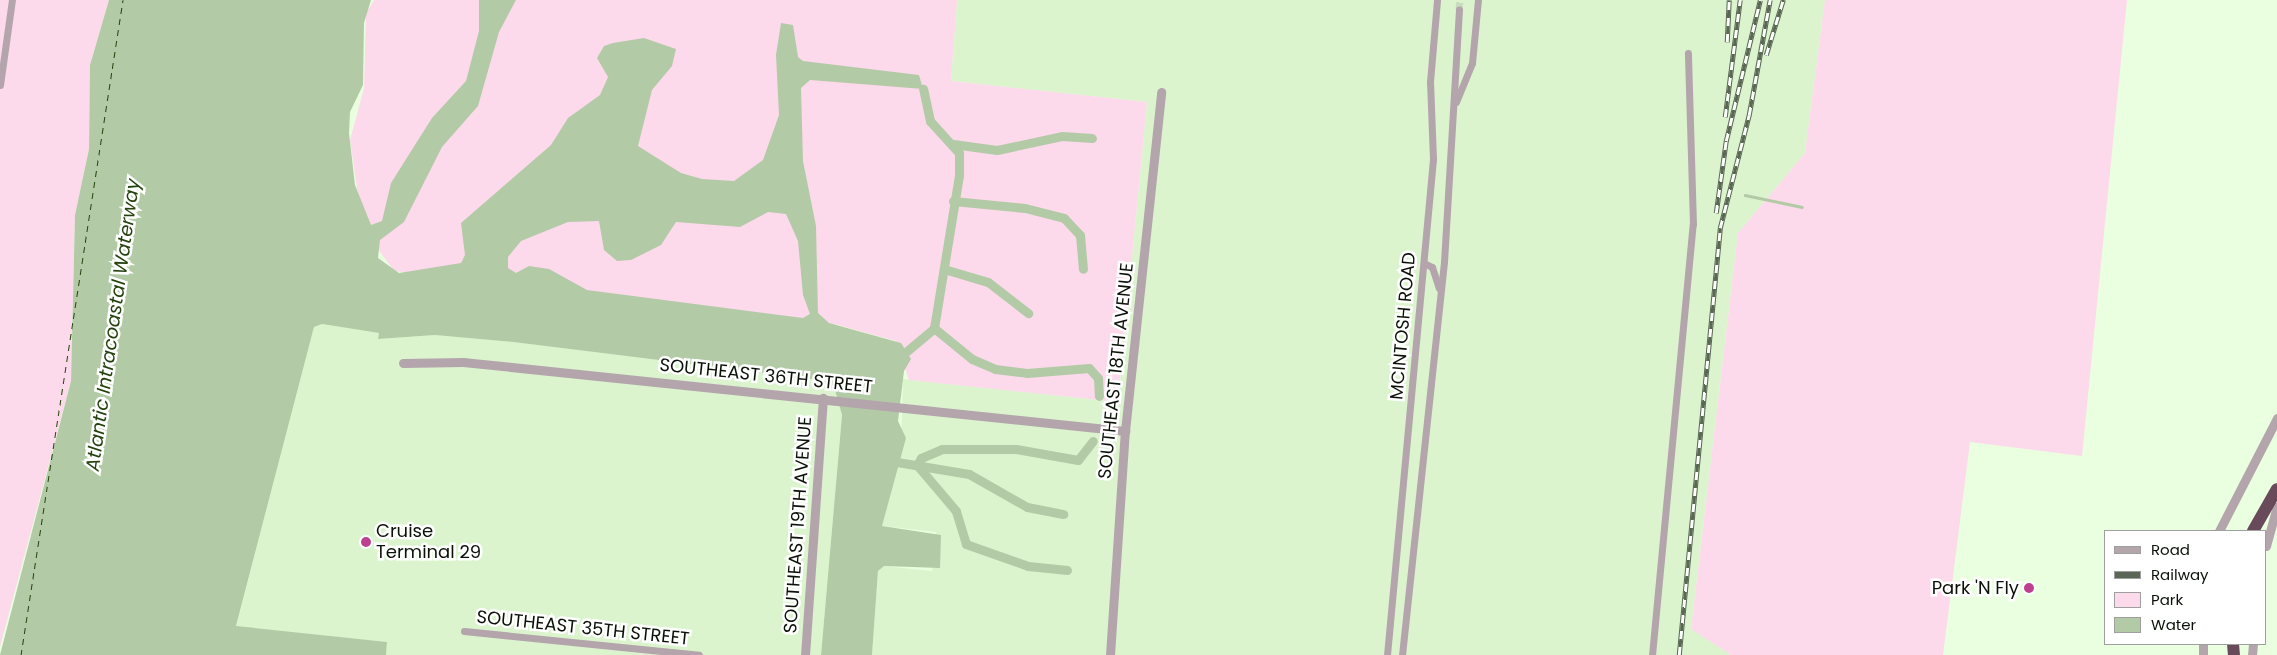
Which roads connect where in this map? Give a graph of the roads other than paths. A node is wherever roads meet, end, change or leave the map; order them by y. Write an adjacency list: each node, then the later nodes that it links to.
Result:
1 (12, 0): 6 (street)
2 (1437, 0): 9 (street, MCINTOSH ROAD)
3 (1478, 0): 8 (street, MCINTOSH ROAD)
4 (1459, 9): 8 (street, MCINTOSH ROAD)
5 (1688, 53): 26 (street)
6 (0, 85)
7 (1161, 92): 14 (street, SOUTHEAST 18TH AVENUE)
8 (1454, 107): 10 (street, MCINTOSH ROAD)
9 (1424, 263): 10 (street); 24 (street, MCINTOSH ROAD)
10 (1440, 293): 25 (street, MCINTOSH ROAD)
11 (403, 363): 12 (street, SOUTHEAST 36TH STREET)
12 (823, 398): 14 (street, SOUTHEAST 36TH STREET); 22 (street, SOUTHEAST 19TH AVENUE)
13 (2277, 418): 17 (street)
14 (1125, 431): 23 (street, SOUTHEAST 18TH AVENUE)
15 (2277, 489): 18 (highway)
16 (2277, 506): 19 (street)
17 (2219, 530)
18 (2254, 530)
19 (2267, 542)
20 (464, 631): 21 (street, SOUTHEAST 35TH STREET)
21 (699, 655)
22 (805, 655)
23 (1110, 655)
24 (1387, 655)
25 (1402, 655)
26 (1652, 655)

